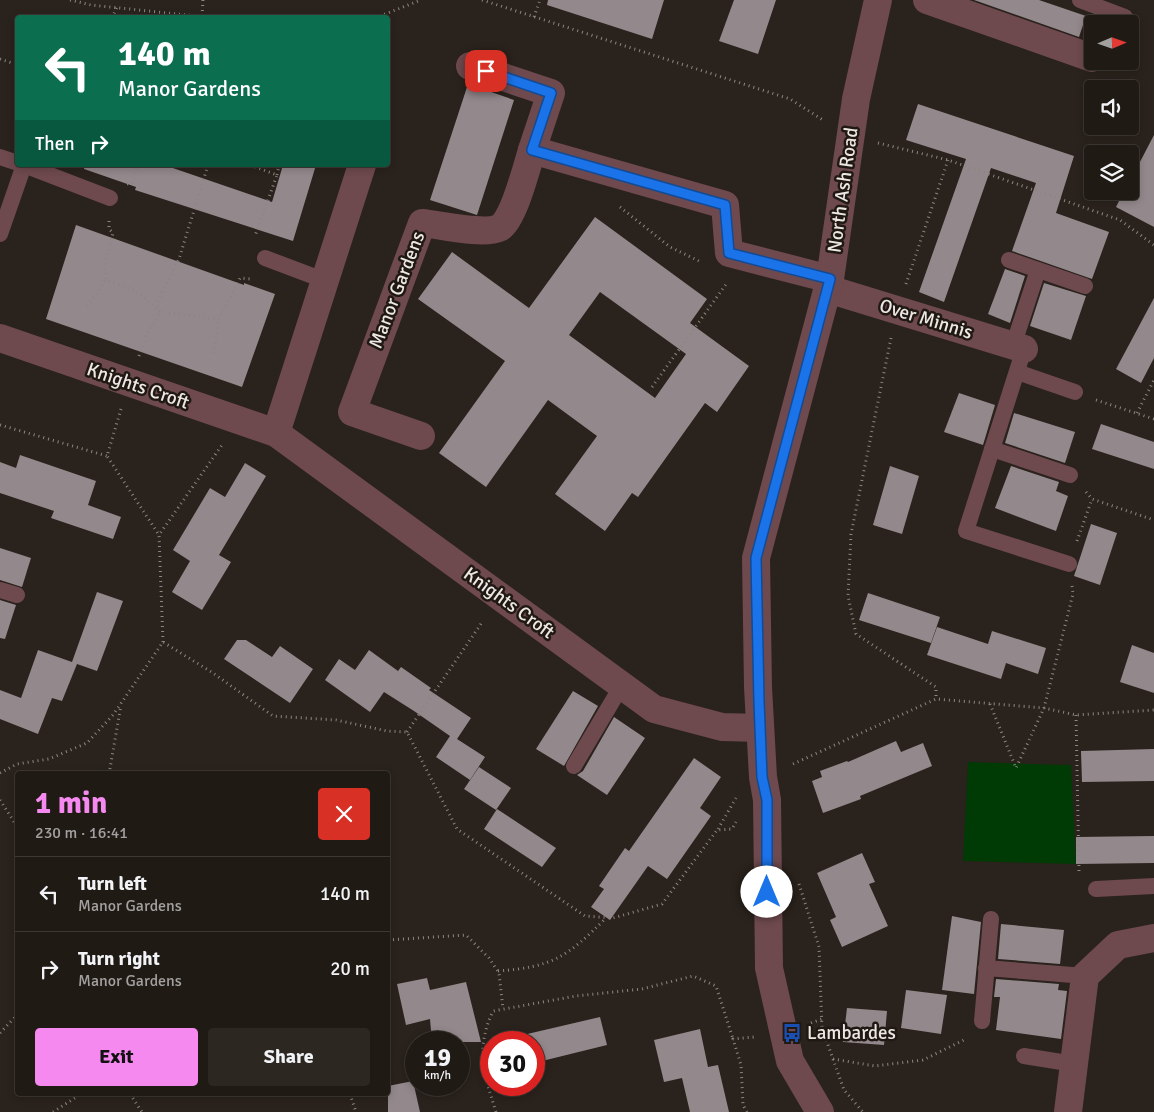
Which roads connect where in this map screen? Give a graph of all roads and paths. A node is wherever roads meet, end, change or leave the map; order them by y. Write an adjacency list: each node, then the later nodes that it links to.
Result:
1 (70, 0): 9 (path)
2 (203, 0): 12 (path)
3 (421, 0): 13 (path)
4 (482, 0): 15 (path)
5 (540, 0): 15 (path)
6 (878, 0): 20 (street, North Ash Road)
7 (927, 0): 16 (street)
8 (1080, 0): 14 (lane)
9 (117, 7): 10 (path); 11 (path)
10 (113, 15)
11 (193, 15)
12 (202, 15)
13 (383, 15)
14 (1119, 15)
15 (534, 17): 20 (path)
16 (1084, 54)
17 (0, 59): 18 (path)
18 (15, 64)
19 (470, 66): 21 (street, Manor Gardens)
20 (850, 137): 23 (path); 44 (street, North Ash Road)
21 (532, 150): 44 (street); 62 (street, Manor Gardens)
22 (0, 157): 24 (lane)
23 (948, 160): 36 (path); 47 (path)
24 (15, 162)
25 (23, 167): 35 (lane)
26 (29, 167): 33 (lane)
27 (137, 167): 33 (path)
28 (207, 167): 48 (path)
29 (255, 167): 32 (path)
30 (279, 167): 32 (path)
31 (361, 167): 43 (street)
32 (277, 175): 37 (path)
33 (110, 198): 42 (path)
34 (614, 200): 39 (path)
35 (0, 234)
36 (1154, 245)
37 (265, 258): 43 (lane); 49 (path)
38 (1009, 260): 40 (lane)
39 (708, 266)
40 (1038, 270): 45 (lane); 52 (lane)
41 (731, 277): 55 (path)
42 (106, 280): 46 (path); 48 (path)
43 (326, 281): 61 (street)
44 (829, 284): 47 (street, Over Minnis); 81 (street, North Ash Road)
45 (1085, 286)
46 (87, 306)
47 (897, 310): 52 (street, Over Minnis); 75 (path)
48 (160, 312): 49 (path); 54 (path)
49 (219, 319): 51 (path)
50 (1, 342): 54 (street, Knights Croft)
51 (214, 353)
52 (1018, 356): 56 (lane); 63 (lane)
53 (1154, 380): 57 (path)
54 (128, 383): 59 (street, Knights Croft); 64 (path)
55 (652, 387)
56 (1074, 392): 57 (path)
57 (1137, 413): 58 (path)
58 (1154, 419)
59 (239, 421): 61 (street, Knights Croft); 68 (path)
60 (0, 425): 64 (path)
61 (276, 433): 72 (street, Knights Croft)
62 (421, 436)
63 (992, 449): 65 (lane); 69 (lane)
64 (107, 456): 68 (path)
65 (1070, 475): 66 (path)
66 (1092, 499): 67 (path); 69 (path)
67 (1154, 520)
68 (159, 536): 73 (path)
69 (1069, 564): 78 (path)
70 (0, 590): 71 (lane)
71 (17, 595)
72 (500, 596): 74 (street, Knights Croft); 82 (path)
73 (162, 642): 76 (path); 82 (path)
74 (622, 685): 81 (street, Knights Croft); 83 (lane)
75 (936, 698): 77 (path); 84 (path)
76 (122, 702): 85 (path); 86 (path)
77 (990, 704): 78 (path); 78 (path)
78 (1044, 708): 80 (path)
79 (1154, 710): 80 (path)
80 (1076, 714): 94 (path)
81 (760, 728): 89 (street, North Ash Road)
82 (407, 732): 95 (path)
83 (574, 766)
84 (789, 766)
85 (110, 771)
86 (0, 772)
87 (738, 795): 91 (path)
88 (0, 800): 90 (path)
89 (767, 800): 91 (path); 117 (street, North Ash Road)
90 (15, 823)
91 (717, 830): 95 (path)
92 (799, 883): 108 (path)
93 (1154, 886): 94 (lane)
94 (1096, 889)
95 (606, 918): 100 (path)
96 (991, 919): 99 (lane)
97 (1154, 938): 101 (street)
98 (390, 940): 100 (path)
99 (986, 968): 101 (lane); 104 (lane)
100 (497, 971): 102 (path)
101 (1085, 976): 109 (street)
102 (503, 1009): 106 (path); 116 (path)
103 (15, 1017): 105 (path)
104 (982, 1021): 108 (path)
105 (0, 1033)
106 (733, 1040)
107 (1024, 1056): 109 (lane)
108 (833, 1059): 118 (path)
109 (1074, 1064): 119 (street)
110 (78, 1096): 113 (path)
111 (131, 1096): 114 (path)
112 (351, 1096): 115 (path)
113 (53, 1112)
114 (142, 1112)
115 (356, 1112)
116 (496, 1112)
117 (820, 1112)
118 (863, 1112)
119 (1068, 1112)

